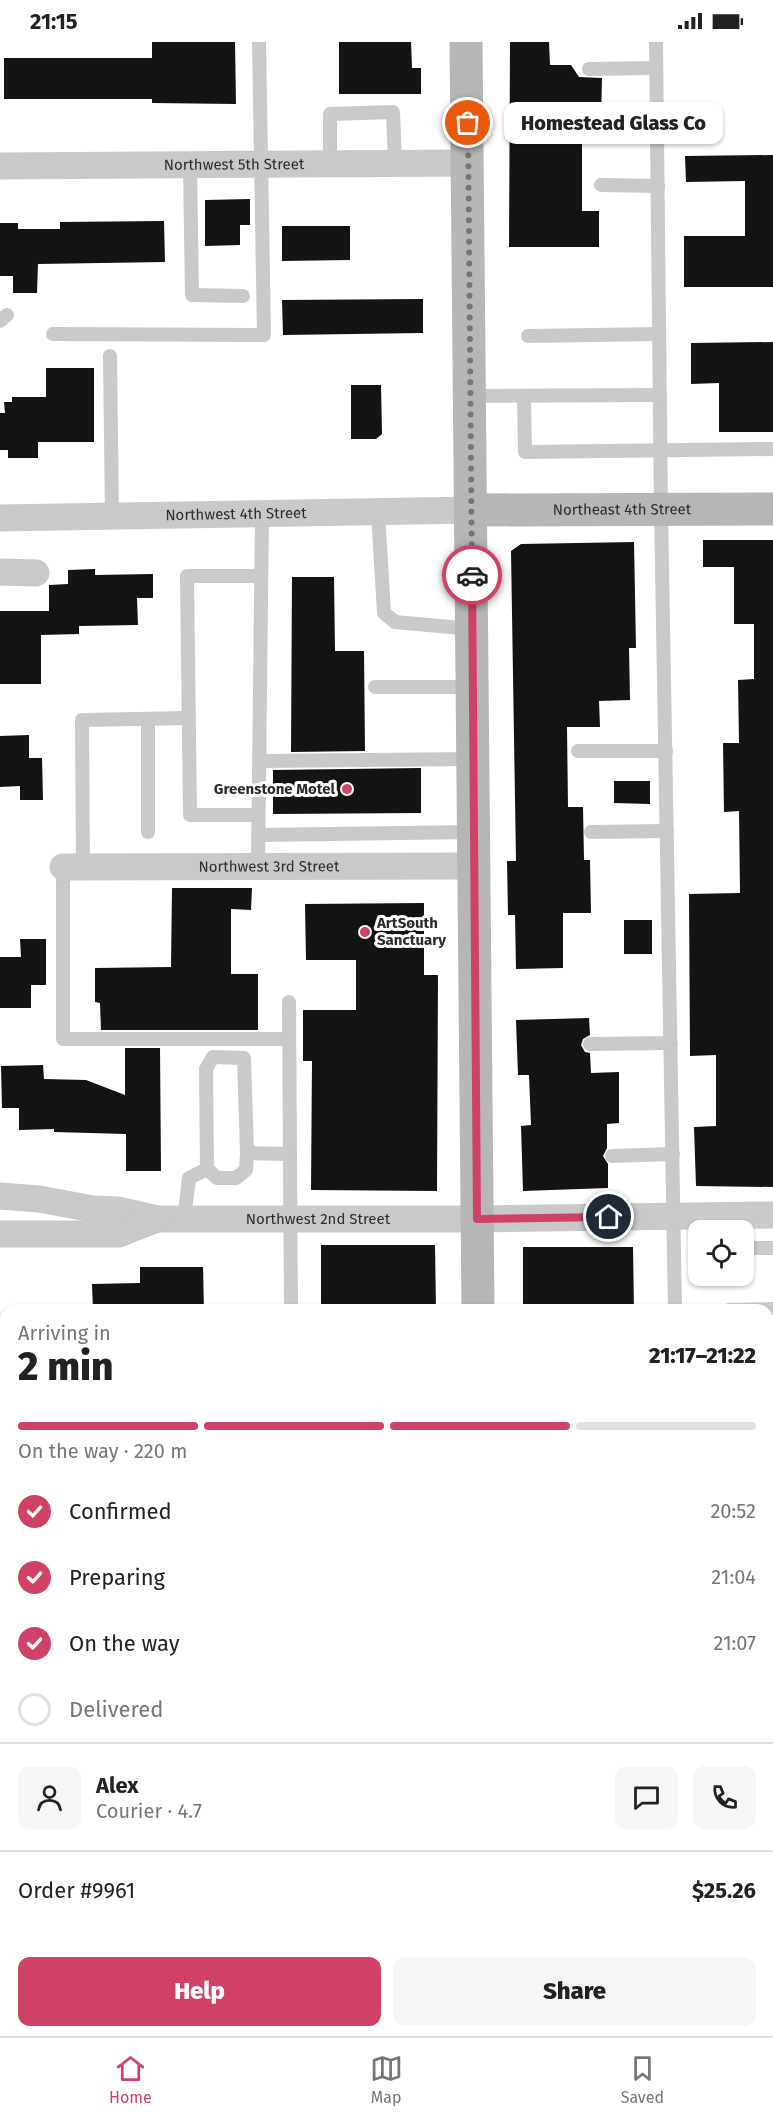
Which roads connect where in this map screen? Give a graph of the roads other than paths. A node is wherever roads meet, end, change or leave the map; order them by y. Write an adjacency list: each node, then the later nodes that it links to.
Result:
1 (259, 42): 12 (lane)
2 (466, 42): 8 (main road)
3 (656, 42): 4 (lane)
4 (656, 68): 5 (lane); 7 (lane)
5 (589, 69)
6 (604, 130): 7 (lane)
7 (657, 130): 15 (lane)
8 (468, 163): 10 (street, Northwest 5th Street); 22 (main road)
9 (330, 164): 10 (street, Northwest 5th Street); 10 (lane); 12 (street, Northwest 5th Street)
10 (395, 164)
11 (190, 165): 12 (street, Northwest 5th Street); 13 (street, Northwest 5th Street); 16 (lane)
12 (260, 165): 17 (lane)
13 (0, 166)
14 (601, 185): 15 (lane)
15 (657, 186): 18 (lane)
16 (243, 296)
17 (53, 333)
18 (659, 334): 19 (lane); 21 (lane)
19 (528, 336)
20 (110, 356): 31 (lane)
21 (660, 395): 23 (lane); 25 (lane)
22 (471, 396): 23 (lane); 28 (main road)
23 (524, 396): 25 (lane)
24 (773, 449): 25 (lane)
25 (660, 451): 26 (lane)
26 (661, 509): 27 (main road, Northeast 4th Street); 28 (main road, Northeast 4th Street); 42 (lane)
27 (773, 509)
28 (472, 510): 29 (street, Northwest 4th Street); 36 (main road)
29 (378, 512): 30 (street, Northwest 4th Street); 36 (lane)
30 (262, 514): 31 (street, Northwest 4th Street); 35 (lane)
31 (112, 516): 32 (street, Northwest 4th Street)
32 (0, 518)
33 (0, 572): 34 (street)
34 (36, 573)
35 (261, 576): 39 (lane); 44 (lane)
36 (473, 629): 38 (main road)
37 (375, 687): 38 (lane)
38 (473, 687): 43 (main road)
39 (189, 718): 40 (lane); 45 (lane)
40 (148, 719): 47 (lane); 53 (lane)
41 (578, 751): 42 (lane)
42 (666, 751): 46 (lane)
43 (474, 759): 44 (lane); 48 (main road)
44 (259, 761): 45 (lane)
45 (258, 815): 50 (lane)
46 (667, 831): 49 (lane); 56 (lane)
47 (148, 832)
48 (474, 832): 50 (lane); 52 (main road)
49 (591, 832)
50 (258, 835): 51 (lane)
51 (258, 866): 52 (street, Northwest 3rd Street); 53 (street, Northwest 3rd Street)
52 (474, 866): 70 (main road)
53 (73, 867): 55 (lane)
54 (289, 1002): 55 (lane)
55 (289, 1039): 59 (lane)
56 (671, 1042): 57 (lane); 60 (lane)
57 (590, 1044)
58 (247, 1153): 59 (lane); 62 (lane); 62 (lane)
59 (290, 1154): 67 (lane)
60 (673, 1154): 61 (lane); 66 (lane)
61 (612, 1156)
62 (207, 1169): 69 (lane)
63 (0, 1196): 64 (street, Northwest 2nd Street)
64 (71, 1206): 68 (street, Northwest 2nd Street); 74 (street)
65 (773, 1215): 72 (street, Northwest 2nd Street)
66 (675, 1216): 70 (street, Northwest 2nd Street); 71 (street, Northwest 2nd Street); 79 (lane)
67 (290, 1218): 69 (street, Northwest 2nd Street); 70 (street, Northwest 2nd Street); 77 (lane)
68 (158, 1219): 69 (street, Northwest 2nd Street); 74 (street, Northwest 2nd Street)
69 (184, 1219)
70 (477, 1219): 78 (main road)
71 (692, 1220)
72 (730, 1220)
73 (0, 1234): 74 (street, Northwest 2nd Street)
74 (71, 1234)
75 (754, 1248): 76 (lane)
76 (773, 1248)
77 (291, 1304)
78 (478, 1304)
79 (675, 1304)

